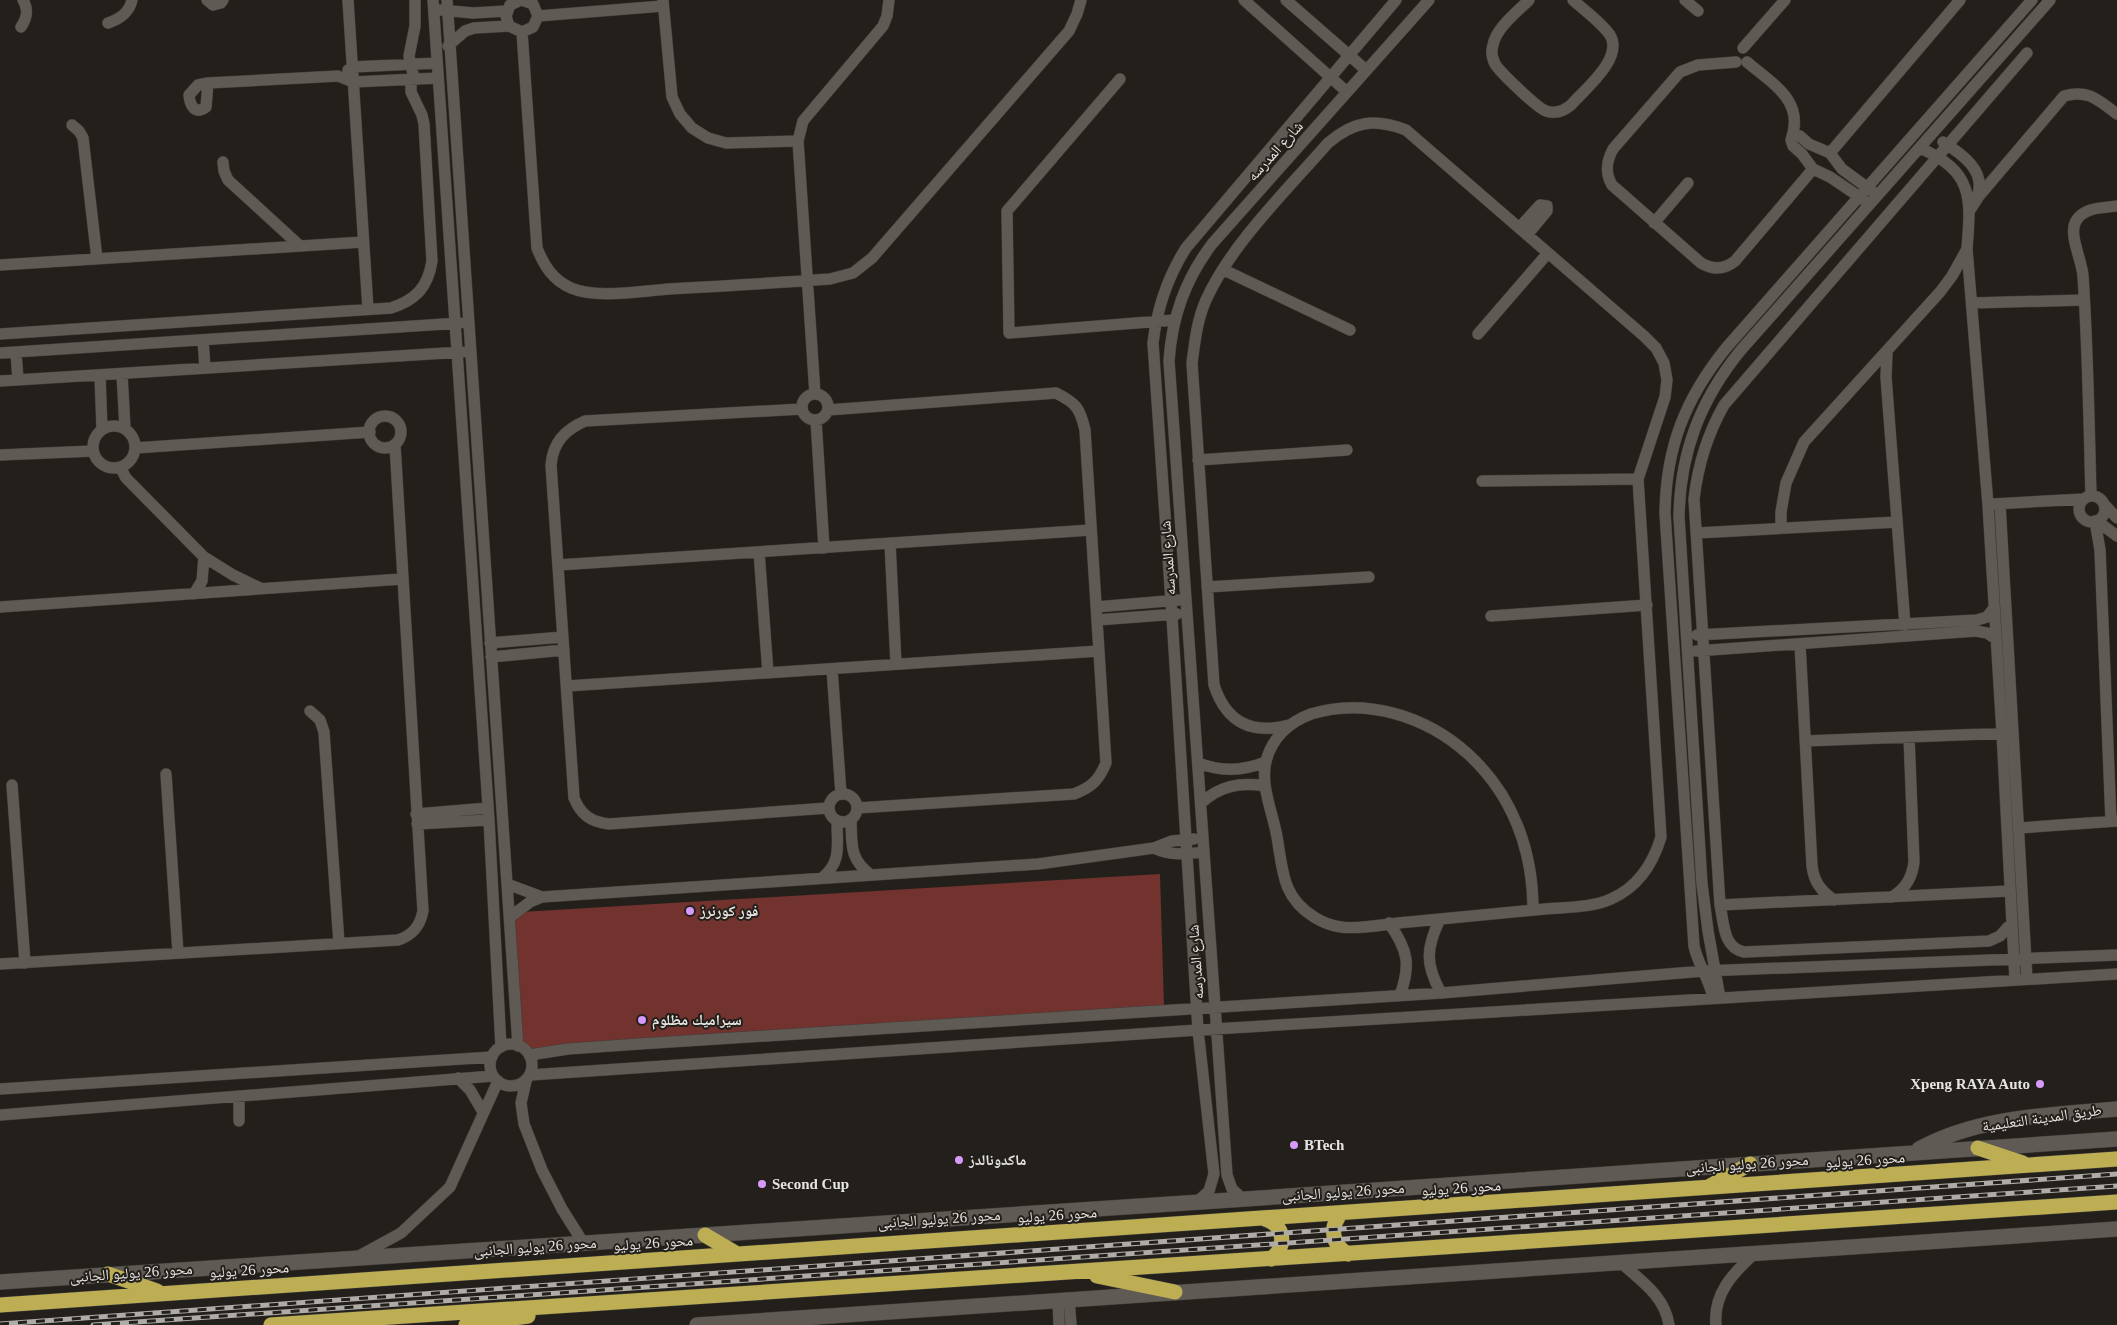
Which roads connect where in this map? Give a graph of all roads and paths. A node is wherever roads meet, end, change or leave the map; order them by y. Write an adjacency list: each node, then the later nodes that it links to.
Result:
1 (23, 0): 31 (street)
2 (132, 0): 29 (street)
3 (207, 0): 4 (street)
4 (223, 0)
5 (348, 0): 42 (street)
6 (415, 0): 40 (street)
7 (433, 0): 27 (street)
8 (521, 0): 24 (street); 28 (street)
9 (888, 0): 59 (street)
10 (1080, 0): 83 (street)
11 (1244, 0): 45 (street)
12 (1286, 0): 37 (street)
13 (1396, 0): 37 (street, شارع المدرسه)
14 (1429, 0): 43 (street, شارع المدرسه)
15 (1528, 0): 53 (street)
16 (1573, 0): 53 (street)
17 (1685, 0): 25 (street)
18 (1785, 0): 38 (street)
19 (1960, 0): 62 (street)
20 (2032, 0): 68 (street)
21 (2050, 0): 58 (street)
22 (663, 3): 28 (street); 59 (street)
23 (448, 5): 26 (street); 27 (street); 35 (street)
24 (506, 11): 26 (street); 30 (street)
25 (1698, 11)
26 (474, 13): 32 (street)
27 (434, 15): 34 (street)
28 (538, 16): 33 (street)
29 (108, 23)
30 (510, 26): 32 (street); 33 (street)
31 (21, 27)
32 (474, 28): 35 (street)
33 (522, 32): 83 (street)
34 (436, 42): 35 (street); 39 (street)
35 (450, 45): 88 (street)
36 (2027, 52): 60 (street)
37 (1348, 55): 43 (street); 45 (street, شارع المدرسه)
38 (1741, 62): 57 (street); 75 (street)
39 (437, 63): 40 (street); 46 (street)
40 (410, 64): 41 (street); 49 (street)
41 (393, 65): 42 (street); 48 (street)
42 (352, 67): 44 (street); 50 (street)
43 (1366, 70): 52 (street, شارع المدرسه)
44 (338, 76): 50 (street); 51 (street)
45 (1330, 77): 52 (street); 66 (street, شارع المدرسه)
46 (438, 78): 49 (street); 90 (street)
47 (1120, 78): 89 (street)
48 (394, 80): 49 (street); 50 (street)
49 (412, 80): 86 (street)
50 (353, 82): 76 (street)
51 (208, 83)
52 (1347, 92): 69 (street, شارع المدرسه)
53 (1552, 112): 55 (street)
54 (2117, 114): 73 (street)
55 (1552, 124)
56 (72, 125): 80 (street)
57 (1794, 135): 62 (street); 65 (street)
58 (1933, 135): 60 (street); 61 (street)
59 (798, 141): 83 (street)
60 (1947, 144): 63 (street); 73 (street)
61 (1920, 148): 63 (street); 71 (street)
62 (1830, 153): 68 (street)
63 (1938, 157): 73 (street); 132 (street)
64 (223, 162): 77 (street)
65 (1813, 169): 70 (street); 75 (street)
66 (1244, 181): 69 (street); 89 (street, شارع المدرسه)
67 (1688, 183): 75 (street)
68 (1866, 187): 70 (street); 71 (street)
69 (1257, 193): 87 (street, شارع المدرسه)
70 (1858, 196): 72 (street); 224 (street)
71 (1878, 196): 72 (street)
72 (1870, 205): 157 (street)
73 (1972, 206): 78 (street)
74 (2117, 206): 84 (street)
75 (1654, 223)
76 (364, 242): 77 (street); 86 (street)
77 (300, 246): 80 (street)
78 (1967, 249): 85 (street); 99 (street)
79 (1548, 253): 82 (street); 93 (street); 121 (street)
80 (97, 259): 81 (street)
81 (0, 265)
82 (1224, 270): 91 (street); 119 (street)
83 (808, 280): 107 (street)
84 (2084, 300): 85 (street); 123 (street)
85 (1972, 303): 126 (street)
86 (368, 309): 92 (street)
87 (1174, 320): 89 (street); 144 (street, شارع المدرسه)
88 (469, 322): 90 (street); 96 (street)
89 (1155, 322): 145 (street, شارع المدرسه)
90 (454, 323): 94 (street); 98 (street)
91 (1350, 330)
92 (0, 334)
93 (1478, 334)
94 (203, 340): 95 (street); 100 (street)
95 (16, 352): 97 (street); 103 (street)
96 (471, 352): 98 (street); 146 (street)
97 (0, 353)
98 (456, 353): 100 (street); 147 (street)
99 (1887, 353): 129 (street); 130 (street)
100 (205, 368): 101 (street)
101 (122, 374): 102 (street); 105 (street)
102 (100, 375): 103 (street); 106 (street)
103 (18, 380): 104 (street)
104 (0, 381)
105 (122, 388): 106 (street); 111 (street)
106 (100, 389): 112 (street)
107 (815, 394): 108 (street); 109 (street)
108 (802, 409): 110 (street); 138 (street)
109 (828, 410): 110 (street); 131 (street)
110 (816, 420): 135 (street)
111 (125, 428): 112 (street); 115 (street)
112 (102, 429): 117 (street)
113 (370, 432): 114 (street); 114 (street); 115 (street)
114 (395, 445): 140 (street)
115 (135, 448): 120 (street)
116 (1348, 450): 119 (street)
117 (93, 451): 118 (street); 120 (street)
118 (0, 455)
119 (1198, 460): 141 (street)
120 (120, 468): 137 (street)
121 (1638, 479): 122 (street); 148 (street)
122 (1482, 481)
123 (2087, 498): 124 (street); 125 (street); 128 (street)
124 (2000, 504): 126 (street); 159 (street)
125 (2104, 504): 127 (street); 128 (street)
126 (1988, 505): 151 (street)
127 (2117, 518)
128 (2096, 521): 133 (street); 170 (street)
129 (1897, 522): 130 (street); 156 (street)
130 (1781, 527): 132 (street)
131 (1091, 530): 134 (street); 149 (street)
132 (1697, 533): 158 (street)
133 (2117, 536)
134 (890, 543): 135 (street); 169 (street)
135 (824, 548): 136 (street)
136 (758, 552): 138 (street); 172 (street)
137 (204, 557): 142 (street); 143 (street)
138 (558, 565): 160 (street)
139 (1369, 576): 141 (street)
140 (402, 579): 142 (street); 191 (street)
141 (1207, 587): 177 (street)
142 (262, 589): 143 (street)
143 (194, 594): 150 (street)
144 (1186, 599): 145 (street); 153 (street, شارع المدرسه)
145 (1171, 600): 149 (street); 152 (street, شارع المدرسه)
146 (487, 603): 147 (street); 162 (street)
147 (474, 605): 176 (street)
148 (1647, 605): 154 (street); 212 (street)
149 (1096, 606): 155 (street)
150 (0, 607)
151 (1993, 609): 156 (street); 161 (street)
152 (1172, 614): 153 (street); 155 (street); 198 (street, شارع المدرسه)
153 (1188, 614): 182 (street, شارع المدرسه)
154 (1491, 616)
155 (1097, 620): 165 (street)
156 (1905, 625): 158 (street)
157 (1686, 634): 158 (street); 167 (street)
158 (1703, 635): 166 (street)
159 (2008, 636): 161 (street); 178 (street)
160 (563, 637): 162 (street); 164 (street)
161 (1995, 638): 163 (street); 178 (street)
162 (490, 643): 168 (street)
163 (1800, 644): 166 (street); 180 (street)
164 (564, 650): 168 (street); 173 (street)
165 (1099, 651): 169 (street); 190 (street)
166 (1704, 651): 167 (street); 211 (street)
167 (1687, 652): 225 (street)
168 (491, 657): 174 (street)
169 (896, 664): 171 (street)
170 (2111, 667): 194 (street)
171 (832, 668): 172 (street); 186 (street)
172 (768, 673): 173 (street)
173 (567, 686): 189 (street)
174 (495, 710): 176 (street); 206 (street)
175 (310, 711): 217 (street)
176 (481, 712): 188 (street)
177 (1289, 725): 181 (street); 212 (street)
178 (2008, 727): 179 (street); 196 (street); 207 (street)
179 (1909, 737): 180 (street); 209 (street)
180 (1804, 741): 210 (street)
181 (1266, 762): 182 (street); 185 (street)
182 (1198, 763): 187 (street, شارع المدرسه)
183 (166, 774): 218 (street)
184 (12, 785): 222 (street)
185 (1265, 786): 187 (street); 215 (street)
186 (841, 794): 189 (street); 190 (street)
187 (1200, 803): 197 (street, شارع المدرسه)
188 (488, 808): 191 (street); 192 (street)
189 (828, 808): 195 (street)
190 (857, 808): 193 (street)
191 (417, 819): 192 (street); 217 (street)
192 (489, 820): 235 (street)
193 (851, 820): 195 (street); 200 (street)
194 (2114, 821): 196 (street)
195 (837, 822): 202 (street)
196 (2019, 828): 221 (street)
197 (1203, 838): 198 (street); 201 (street, شارع المدرسه)
198 (1186, 840): 199 (street); 203 (street, شارع المدرسه)
199 (1154, 848): 203 (street); 204 (street)
200 (852, 852): 202 (street); 204 (street)
201 (1204, 852): 203 (street); 232 (street, شارع المدرسه)
202 (838, 853): 205 (street)
203 (1187, 854): 234 (street, شارع المدرسه)
204 (871, 874): 205 (street)
205 (822, 878): 208 (street)
206 (507, 884): 208 (street); 213 (street)
207 (2009, 891): 209 (street); 216 (street)
208 (542, 897): 213 (street)
209 (1892, 897): 210 (street)
210 (1834, 900): 211 (street)
211 (1720, 905): 216 (street)
212 (1533, 910): 214 (street)
213 (510, 917): 233 (street)
214 (1440, 919): 215 (street); 229 (street)
215 (1389, 924): 230 (street)
216 (2011, 927): 220 (street)
217 (339, 943): 218 (street)
218 (178, 953): 222 (street)
219 (2117, 955): 221 (street)
220 (2013, 958): 221 (street); 225 (street); 228 (street)
221 (2026, 958): 227 (street)
222 (25, 963): 223 (street)
223 (0, 964)
224 (1704, 971): 225 (street); 229 (street); 231 (street)
225 (1716, 971): 231 (street)
226 (2117, 974): 227 (street)
227 (2027, 979): 228 (street)
228 (2015, 980): 231 (street)
229 (1441, 993): 230 (street)
230 (1400, 995): 232 (street)
231 (1716, 998): 236 (street)
232 (1215, 1006): 234 (street); 236 (street, شارع المدرسه)
233 (516, 1008): 235 (street); 238 (street)
234 (1197, 1008): 237 (street, شارع المدرسه); 240 (street)
235 (499, 1009): 239 (street)
236 (1216, 1029): 237 (street); 258 (street, شارع المدرسه)
237 (1198, 1030): 244 (street); 259 (street, شارع المدرسه)
238 (518, 1046): 239 (street); 240 (street)
239 (501, 1047): 241 (street)
240 (530, 1055): 244 (street)
241 (492, 1057): 243 (street); 245 (street)
242 (458, 1078): 243 (street); 246 (street); 248 (street)
243 (495, 1078): 244 (street); 248 (street)
244 (528, 1078): 265 (street)
245 (0, 1089)
246 (239, 1096): 249 (street); 250 (street)
247 (2117, 1108): 253 (main road, طريق المدينة التعليمية)
248 (483, 1112): 269 (street)
249 (0, 1115)
250 (239, 1121)
251 (2117, 1139): 252 (main road, محور 26 يوليو الجانبى)
252 (1978, 1148): 253 (main road, محور 26 يوليو الجانبى); 256 (highway)
253 (1913, 1153): 255 (main road, محور 26 يوليو الجانبى)
254 (2117, 1159): 256 (highway, محور 26 يوليو)
255 (1750, 1164): 257 (highway); 258 (main road, محور 26 يوليو الجانبى)
256 (2030, 1165): 257 (highway, محور 26 يوليو)
257 (1705, 1189): 261 (highway, محور 26 يوليو)
258 (1243, 1199): 259 (main road, محور 26 يوليو الجانبى)
259 (1197, 1202): 264 (main road, محور 26 يوليو الجانبى)
260 (2117, 1202): 267 (highway)
261 (1340, 1213): 262 (highway, محور 26 يوليو); 267 (highway)
262 (1265, 1219): 266 (highway, محور 26 يوليو); 270 (highway)
263 (2117, 1229): 268 (main road)
264 (705, 1235): 265 (main road, محور 26 يوليو الجانبى); 266 (highway)
265 (584, 1244): 269 (main road, محور 26 يوليو الجانبى)
266 (737, 1254): 276 (highway, محور 26 يوليو)
267 (1348, 1254): 270 (highway)
268 (1754, 1254): 271 (main road); 286 (street)
269 (352, 1259): 273 (main road, محور 26 يوليو الجانبى)
270 (1271, 1259): 272 (highway)
271 (1620, 1262): 275 (main road); 285 (street)
272 (1079, 1272): 275 (highway); 279 (highway)
273 (108, 1274): 274 (main road, محور 26 يوليو الجانبى); 276 (highway)
274 (0, 1282)
275 (1175, 1292): 277 (main road)
276 (166, 1294): 278 (highway, محور 26 يوليو)
277 (1064, 1299): 282 (main road); 283 (street); 284 (street)
278 (0, 1305)
279 (549, 1307): 280 (highway); 281 (highway)
280 (271, 1325)
281 (466, 1325)
282 (697, 1325)
283 (1059, 1325)
284 (1071, 1325)
285 (1669, 1325)
286 (1716, 1325)

